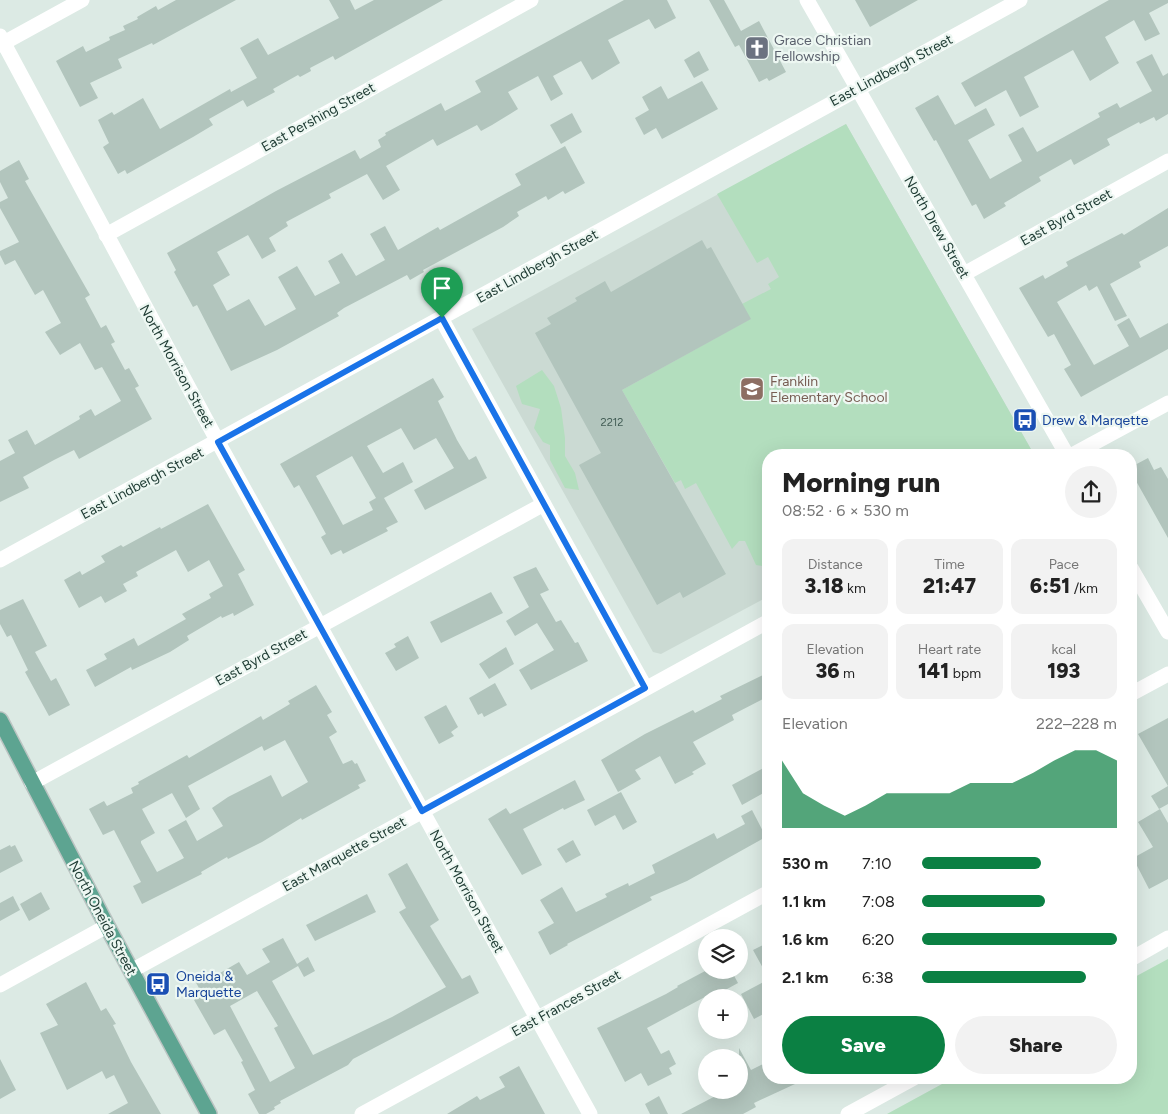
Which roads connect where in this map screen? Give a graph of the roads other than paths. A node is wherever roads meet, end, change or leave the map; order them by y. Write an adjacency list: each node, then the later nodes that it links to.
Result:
1 (82, 0): 5 (street)
2 (531, 0): 8 (street, East Pershing Street)
3 (807, 0): 6 (street, North Drew Street)
4 (1020, 0): 6 (street, East Lindbergh Street)
5 (1, 42): 8 (street, North Morrison Street)
6 (858, 88): 9 (street, North Drew Street); 10 (street, East Lindbergh Street)
7 (1168, 161): 9 (street, East Byrd Street)
8 (106, 235): 12 (street, North Morrison Street)
9 (964, 274): 13 (street, North Drew Street)
10 (442, 318): 12 (street, East Lindbergh Street); 15 (street)
11 (1168, 403): 14 (street)
12 (218, 442): 16 (street, East Lindbergh Street); 18 (street, North Morrison Street)
13 (1064, 449)
14 (1083, 449)
15 (544, 504): 18 (street, East Byrd Street); 22 (street)
16 (0, 560)
17 (1137, 578): 20 (street)
18 (321, 624): 25 (street, East Byrd Street); 26 (street, North Morrison Street)
19 (762, 625): 22 (street, East Marquette Street)
20 (1168, 632)
21 (1168, 674): 23 (street)
22 (645, 688): 26 (street, East Marquette Street)
23 (1137, 691)
24 (0, 720): 25 (main road, North Oneida Street)
25 (32, 783): 28 (main road, North Oneida Street)
26 (422, 811): 31 (street, East Marquette Street); 33 (street, North Morrison Street)
27 (762, 896): 33 (street, East Frances Street)
28 (107, 926): 31 (main road, North Oneida Street); 32 (street)
29 (1168, 938): 30 (street)
30 (1137, 956)
31 (131, 971): 35 (main road, North Oneida Street)
32 (0, 985)
33 (538, 1018): 36 (street, East Frances Street); 37 (street, North Morrison Street)
34 (903, 1084): 38 (street)
35 (209, 1114)
36 (362, 1114)
37 (590, 1114)
38 (848, 1114)

